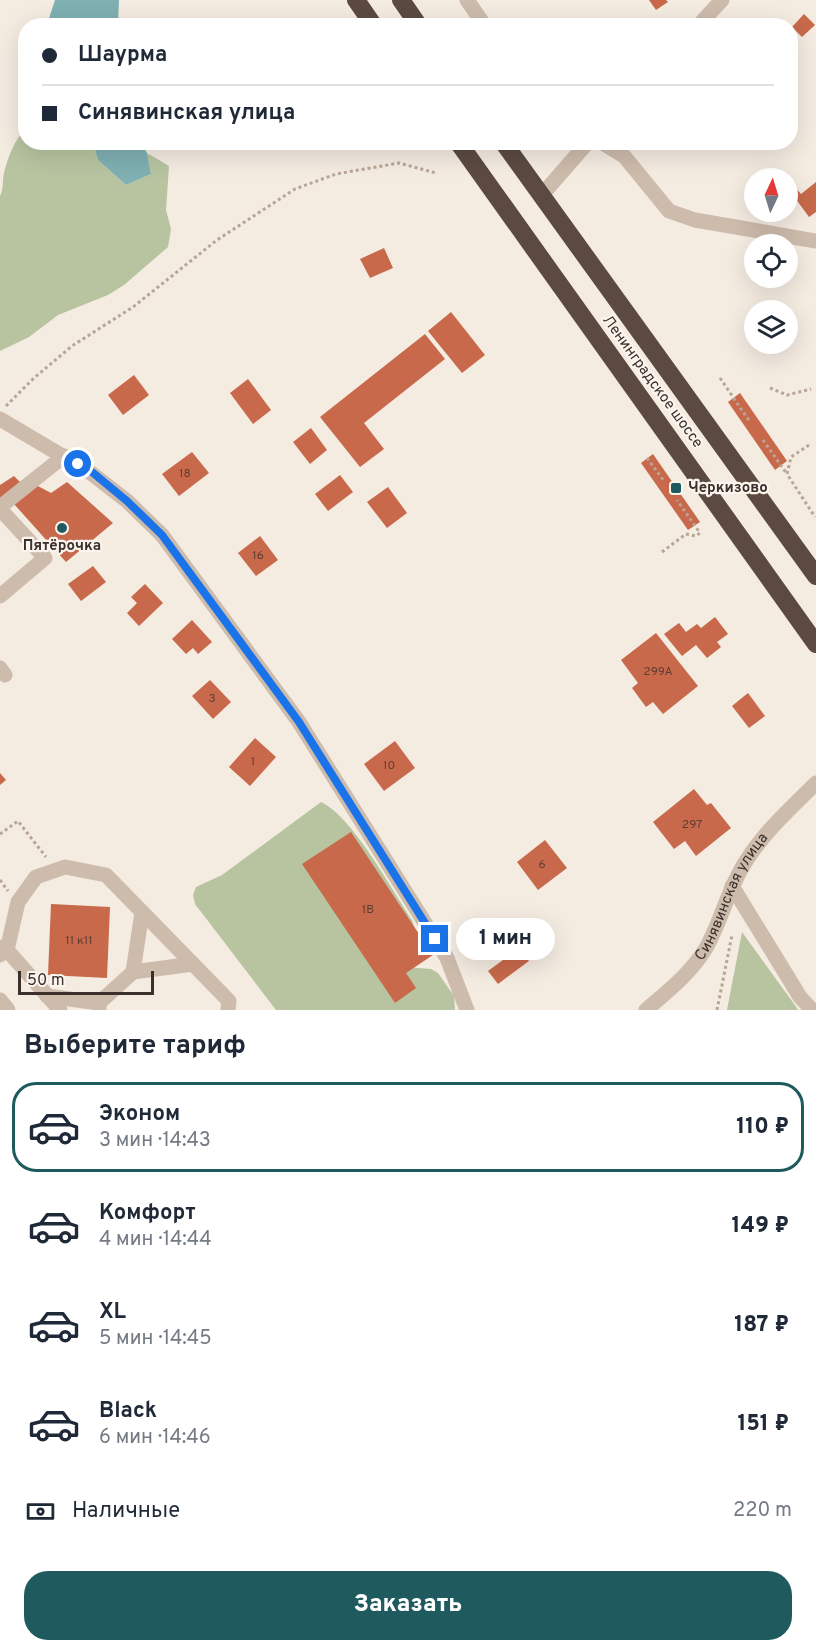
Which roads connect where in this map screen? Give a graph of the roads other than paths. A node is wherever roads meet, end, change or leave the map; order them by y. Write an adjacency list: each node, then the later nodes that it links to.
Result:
1 (356, 0): 5 (highway)
2 (401, 0): 6 (highway)
3 (466, 0): 7 (street)
4 (722, 0): 8 (street)
5 (368, 18)
6 (413, 18)
7 (479, 18)
8 (705, 18)
9 (464, 150): 20 (highway, Ленинградское шоссе)
10 (509, 150): 13 (highway, Ленинградское шоссе)
11 (571, 150): 13 (street)
12 (614, 150): 14 (street)
13 (541, 196): 18 (highway, Ленинградское шоссе)
14 (816, 241)
15 (0, 419): 16 (street)
16 (64, 456): 17 (street); 33 (street)
17 (0, 508): 19 (street)
18 (815, 571)
19 (0, 596)
20 (816, 644)
21 (816, 783): 22 (street, Синявинская улица)
22 (732, 886): 34 (street, Синявинская улица); 35 (street)
23 (142, 912): 24 (street); 25 (street); 26 (street)
24 (2, 951): 27 (street)
25 (193, 964): 26 (street); 32 (street)
26 (133, 972): 29 (street)
27 (47, 996): 29 (street); 31 (street)
28 (0, 1000): 30 (street)
29 (99, 1006)
30 (8, 1010)
31 (60, 1010)
32 (228, 1010)
33 (467, 1010)
34 (646, 1010)
35 (812, 1010)

